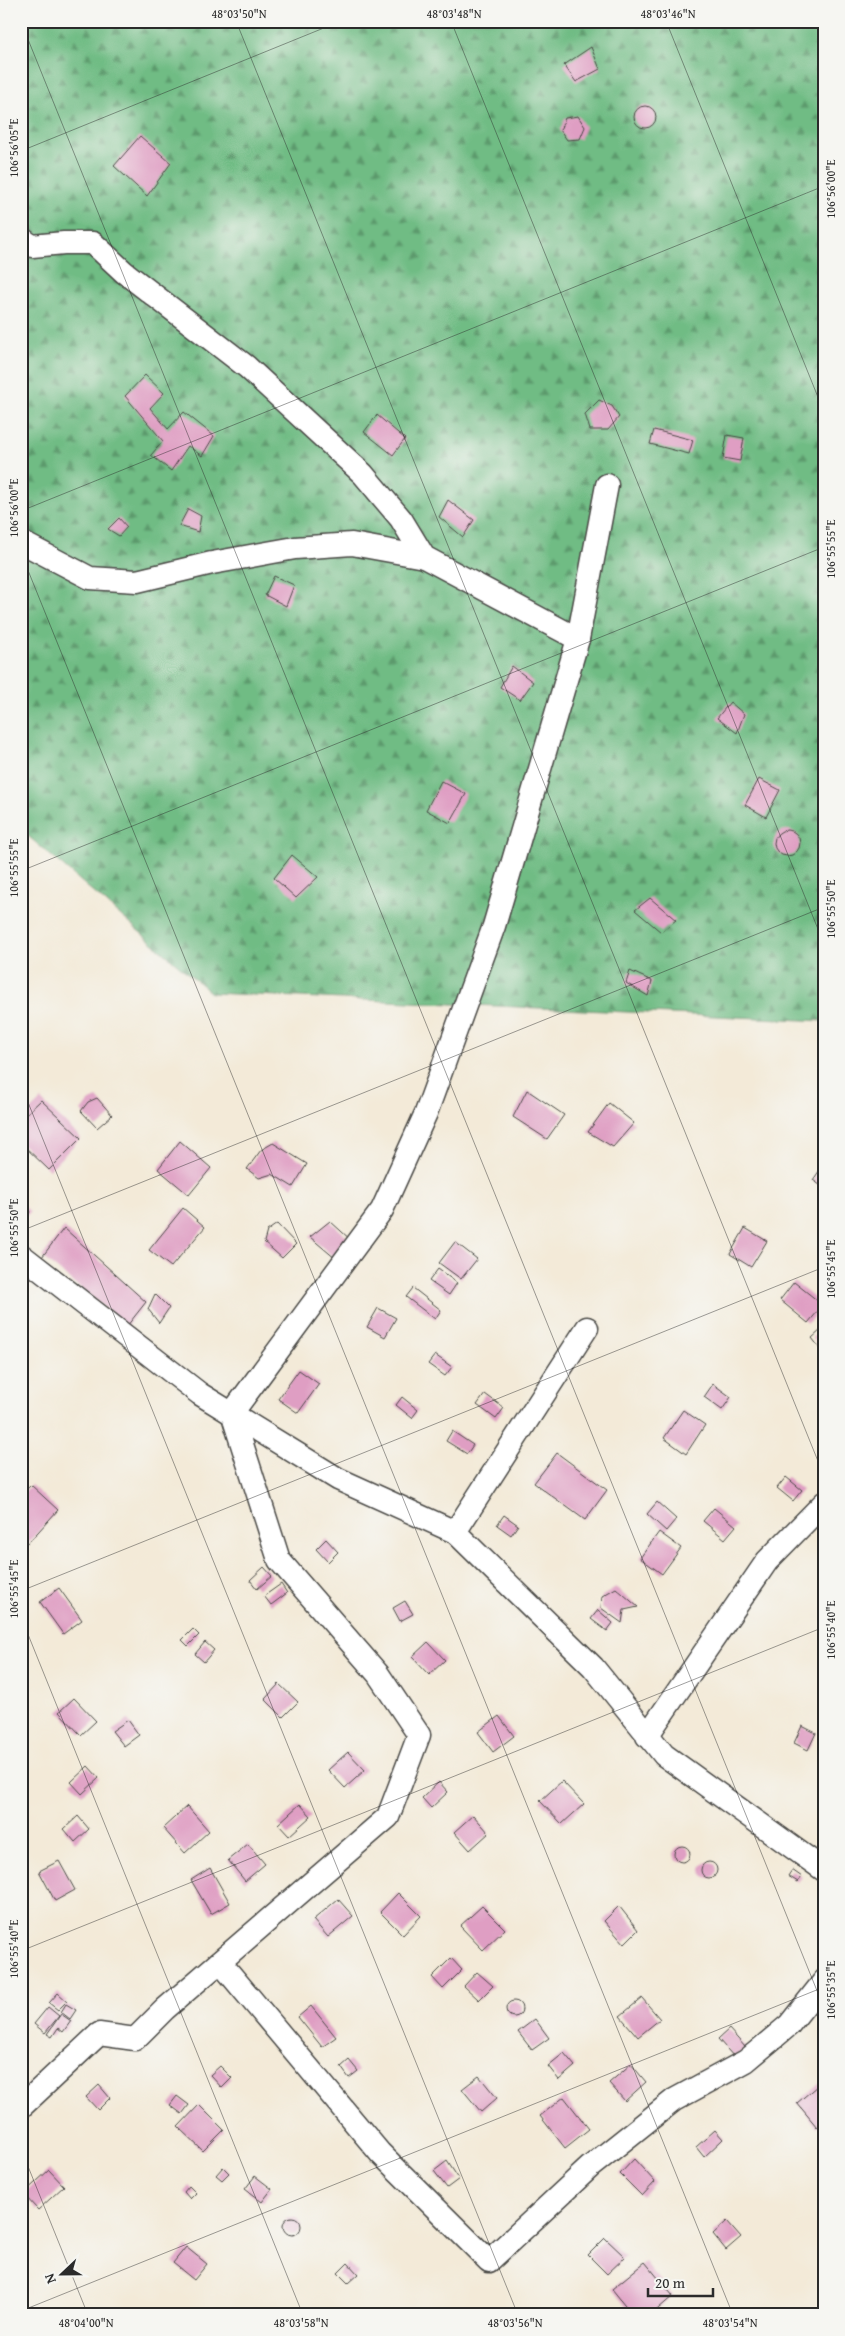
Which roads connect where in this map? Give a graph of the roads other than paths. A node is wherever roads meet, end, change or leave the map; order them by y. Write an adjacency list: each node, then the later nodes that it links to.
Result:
1 (21, 238): 4 (street)
2 (607, 484): 5 (street)
3 (21, 542): 4 (street)
4 (424, 557): 5 (street)
5 (578, 639): 8 (street)
6 (21, 1256): 8 (street)
7 (587, 1328): 10 (street)
8 (232, 1413): 10 (street); 13 (street)
9 (824, 1503): 11 (street)
10 (455, 1532): 11 (street)
11 (647, 1736): 12 (street)
12 (824, 1870)
13 (220, 1962): 14 (street); 15 (street)
14 (824, 1981)
15 (21, 2107)

